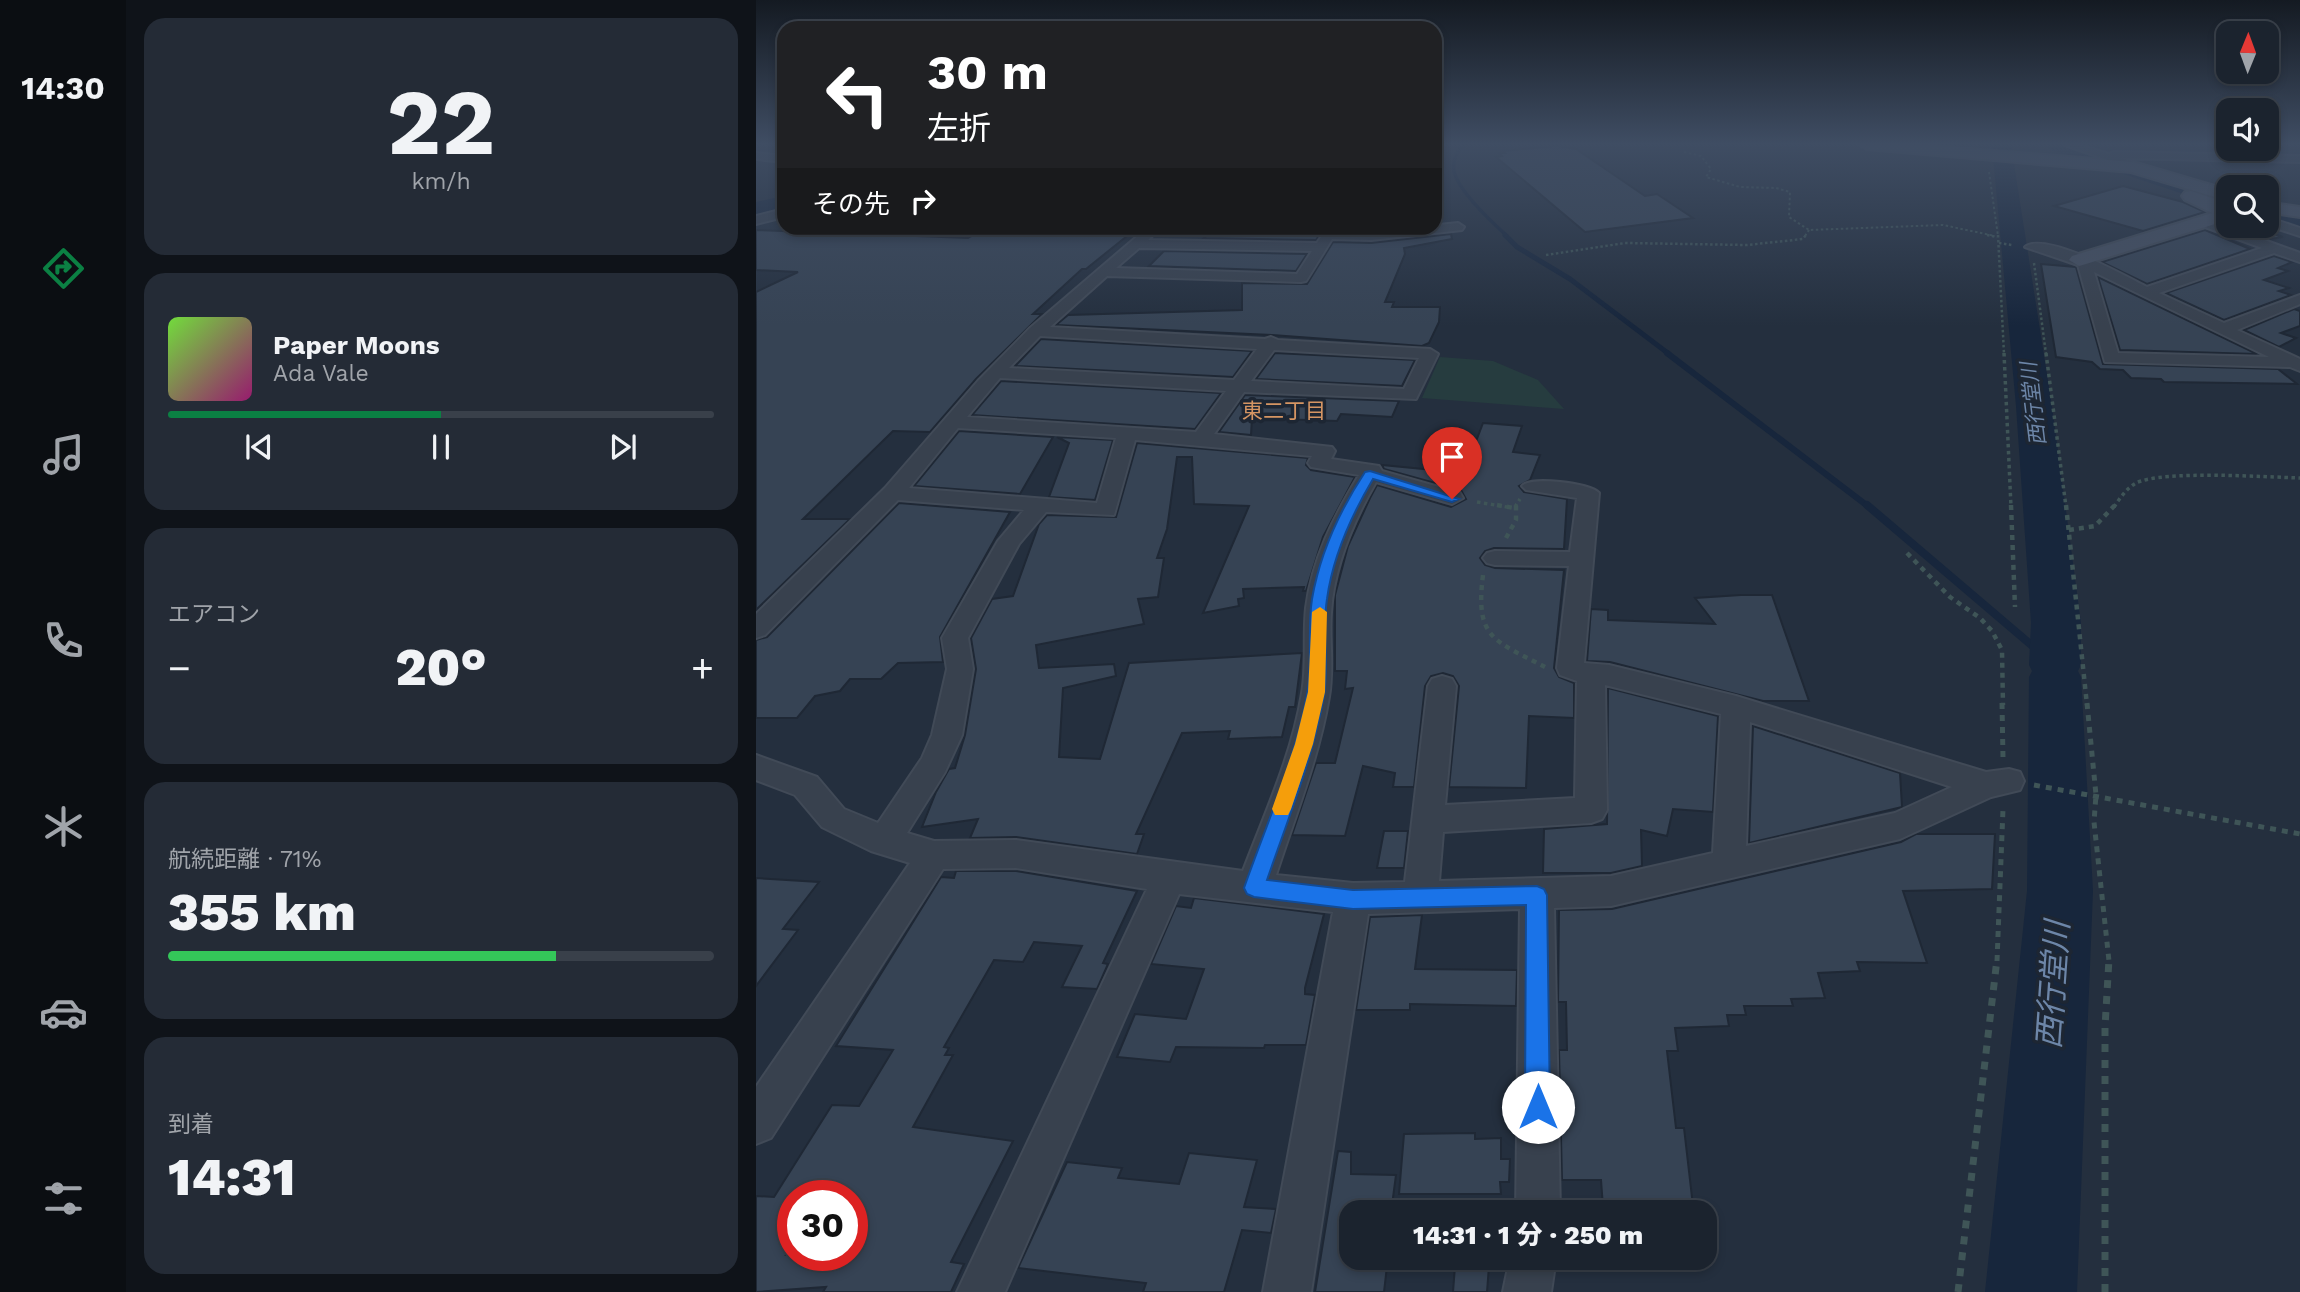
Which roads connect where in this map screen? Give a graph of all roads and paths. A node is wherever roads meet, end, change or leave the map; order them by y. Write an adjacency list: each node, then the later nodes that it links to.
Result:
1 (1789, 205): 14 (path)
2 (1993, 205): 19 (path)
3 (2300, 212): 4 (main road)
4 (2279, 213)
5 (777, 215): 8 (street)
6 (2279, 216): 11 (street)
7 (2216, 217): 10 (main road)
8 (756, 220)
9 (2279, 220): 15 (street)
10 (2201, 221): 22 (street); 25 (main road)
11 (2300, 221)
12 (1458, 227): 13 (street)
13 (1442, 229)
14 (1809, 230): 19 (path); 23 (path)
15 (2300, 232)
16 (1147, 235): 20 (street)
17 (1381, 235): 18 (street)
18 (1327, 237): 20 (street); 26 (street)
19 (1997, 237): 51 (path)
20 (1137, 244): 26 (street)
21 (2032, 247): 25 (street); 47 (path)
22 (2273, 248): 24 (street); 27 (street)
23 (1546, 255)
24 (2300, 258)
25 (2082, 262): 27 (street); 32 (street)
26 (1104, 272): 30 (street)
27 (2146, 292): 29 (street)
28 (2300, 299): 29 (street)
29 (2224, 329): 33 (street)
30 (1036, 331): 31 (street); 34 (street)
31 (1271, 342): 36 (street); 36 (street)
32 (2111, 358): 33 (street); 35 (street)
33 (2298, 365)
34 (996, 373): 36 (street); 37 (street)
35 (2115, 377)
36 (1241, 386): 39 (street)
37 (952, 422): 38 (street); 43 (street)
38 (1127, 433): 39 (street); 45 (street)
39 (1201, 438): 40 (street)
40 (1370, 474): 44 (street); 65 (street)
41 (2300, 478): 47 (path)
42 (1533, 486): 46 (path); 50 (street)
43 (893, 493): 45 (street); 52 (street)
44 (1452, 499): 46 (path)
45 (1040, 505): 61 (street)
46 (1514, 508): 49 (path)
47 (2069, 530): 58 (path)
48 (1907, 553): 57 (path)
49 (1495, 558): 50 (street); 53 (path)
50 (1579, 559): 53 (street)
51 (2015, 607)
52 (756, 629)
53 (1581, 672): 55 (street); 59 (street)
54 (1442, 686): 59 (street)
55 (1736, 707): 57 (street); 63 (street)
56 (756, 768): 61 (street)
57 (2004, 783): 58 (path); 63 (street); 75 (path)
58 (2095, 795): 60 (path); 76 (path)
59 (1428, 819): 68 (street)
60 (2300, 834)
61 (883, 841): 62 (street)
62 (934, 855): 64 (street); 69 (street)
63 (1729, 864): 66 (street)
64 (1169, 878): 65 (street); 72 (street)
65 (1254, 888): 67 (street)
66 (1537, 895): 68 (street); 70 (street)
67 (1353, 899): 68 (street); 73 (street)
68 (1420, 899)
69 (756, 1124)
70 (1538, 1200)
71 (1531, 1270): 74 (street)
72 (981, 1292)
73 (1287, 1292)
74 (1527, 1292)
75 (1958, 1292)
76 (2105, 1292)

